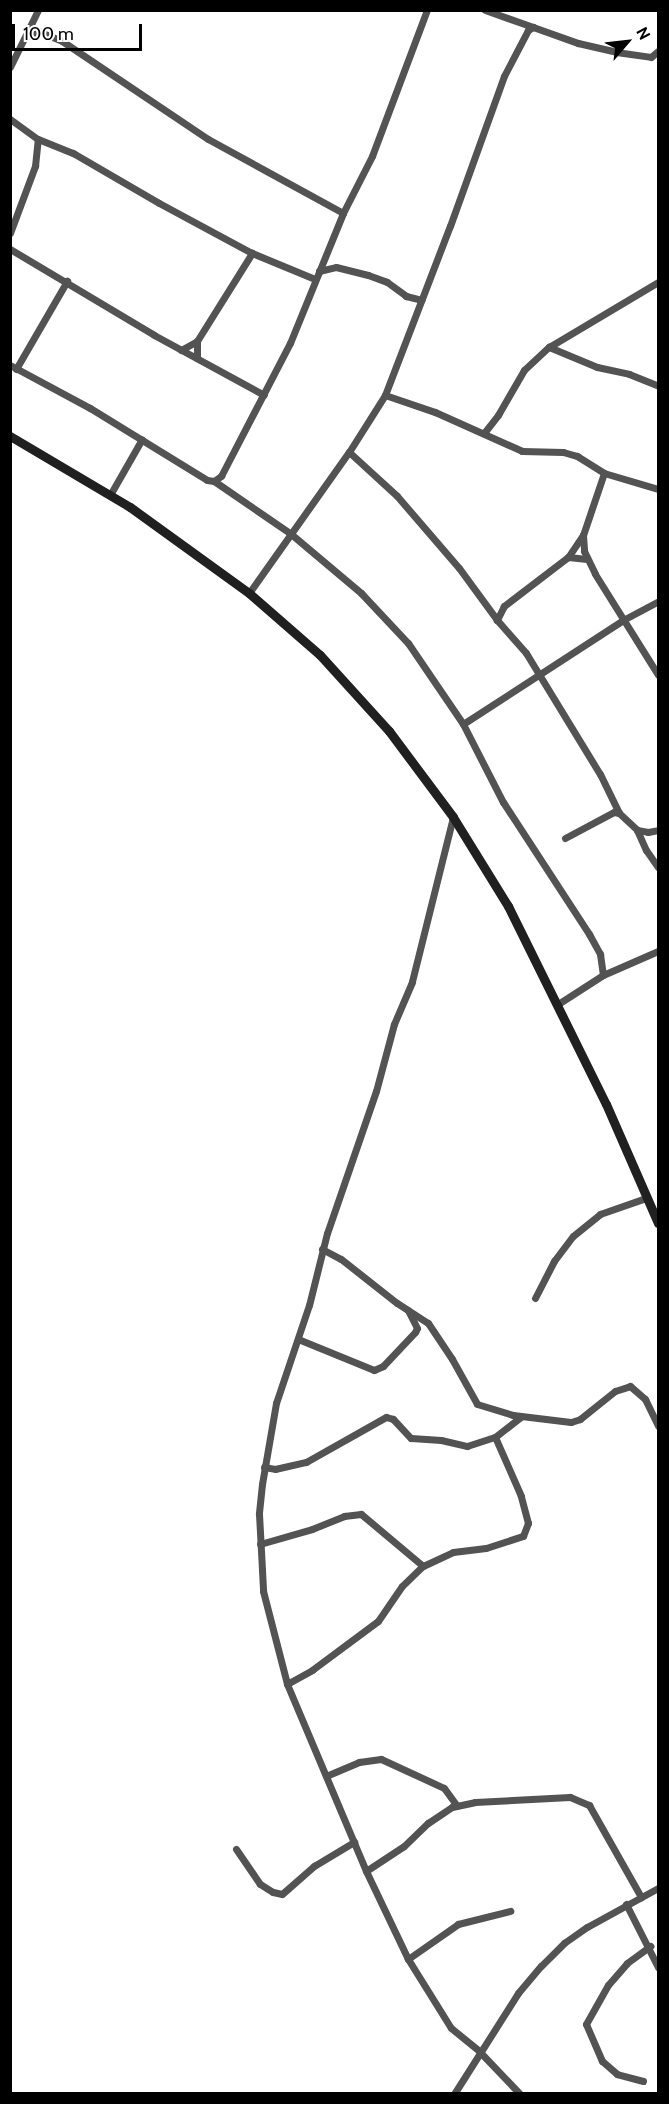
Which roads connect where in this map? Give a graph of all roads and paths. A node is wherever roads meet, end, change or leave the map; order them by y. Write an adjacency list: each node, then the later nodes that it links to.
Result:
1 (38, 10): 5 (street)
2 (427, 10): 11 (street)
3 (484, 10): 4 (street)
4 (533, 27): 7 (street); 19 (street)
5 (27, 36): 8 (street); 11 (street)
6 (658, 51): 7 (street)
7 (655, 58)
8 (10, 67)
9 (10, 119): 10 (street)
10 (38, 139): 12 (street); 14 (street)
11 (343, 213): 15 (street)
12 (10, 233)
13 (10, 249): 17 (street)
14 (252, 253): 16 (street); 20 (street)
15 (319, 271): 16 (street); 19 (street)
16 (315, 279): 26 (street)
17 (67, 281): 22 (street); 24 (street)
18 (658, 282): 21 (street)
19 (422, 300): 27 (street)
20 (197, 341): 22 (street); 23 (street)
21 (549, 347): 25 (street); 28 (street)
22 (181, 350): 23 (street)
23 (197, 358): 26 (street)
24 (13, 367): 30 (street)
25 (658, 386)
26 (264, 395): 33 (street)
27 (385, 395): 28 (street); 31 (street)
28 (484, 433): 32 (street)
29 (10, 436): 35 (main road)
30 (142, 439): 33 (street); 35 (street)
31 (349, 452): 36 (street); 42 (street)
32 (604, 473): 34 (street); 37 (street)
33 (214, 481): 36 (street)
34 (658, 489)
35 (110, 495): 40 (main road)
36 (291, 534): 40 (street); 46 (street)
37 (583, 535): 38 (street); 39 (street)
38 (568, 557): 39 (street); 42 (street)
39 (587, 559): 43 (street)
40 (249, 593): 48 (main road)
41 (658, 601): 43 (street)
42 (497, 620): 45 (street)
43 (623, 620): 44 (street); 45 (street)
44 (658, 675)
45 (538, 677): 46 (street); 47 (street)
46 (462, 724): 54 (street)
47 (619, 813): 49 (street); 51 (street)
48 (453, 817): 55 (main road); 58 (street)
49 (637, 830): 50 (street); 52 (street)
50 (658, 830)
51 (565, 838)
52 (658, 867)
53 (658, 951): 54 (street)
54 (603, 975): 55 (street)
55 (558, 1004): 56 (main road)
56 (646, 1198): 57 (main road); 59 (street)
57 (658, 1223)
58 (322, 1248): 60 (street); 61 (street)
59 (535, 1298)
60 (408, 1310): 61 (street); 62 (street)
61 (298, 1339): 65 (street)
62 (521, 1417): 63 (street); 64 (street)
63 (658, 1426)
64 (495, 1437): 65 (street); 67 (street)
65 (264, 1467): 66 (street)
66 (260, 1544): 67 (street); 68 (street)
67 (423, 1566): 68 (street)
68 (287, 1684): 69 (street)
69 (326, 1776): 70 (street); 71 (street)
70 (457, 1806): 73 (street); 75 (street)
71 (354, 1842): 72 (street); 73 (street)
72 (236, 1849)
73 (366, 1871): 79 (street)
74 (658, 1888): 75 (street)
75 (641, 1897): 76 (street)
76 (626, 1904): 78 (street); 81 (street)
77 (510, 1911): 79 (street)
78 (650, 1946): 80 (street); 82 (street)
79 (408, 1959): 81 (street)
80 (658, 1967)
81 (479, 2051): 83 (street); 84 (street)
82 (643, 2081)
83 (454, 2094)
84 (520, 2094)

